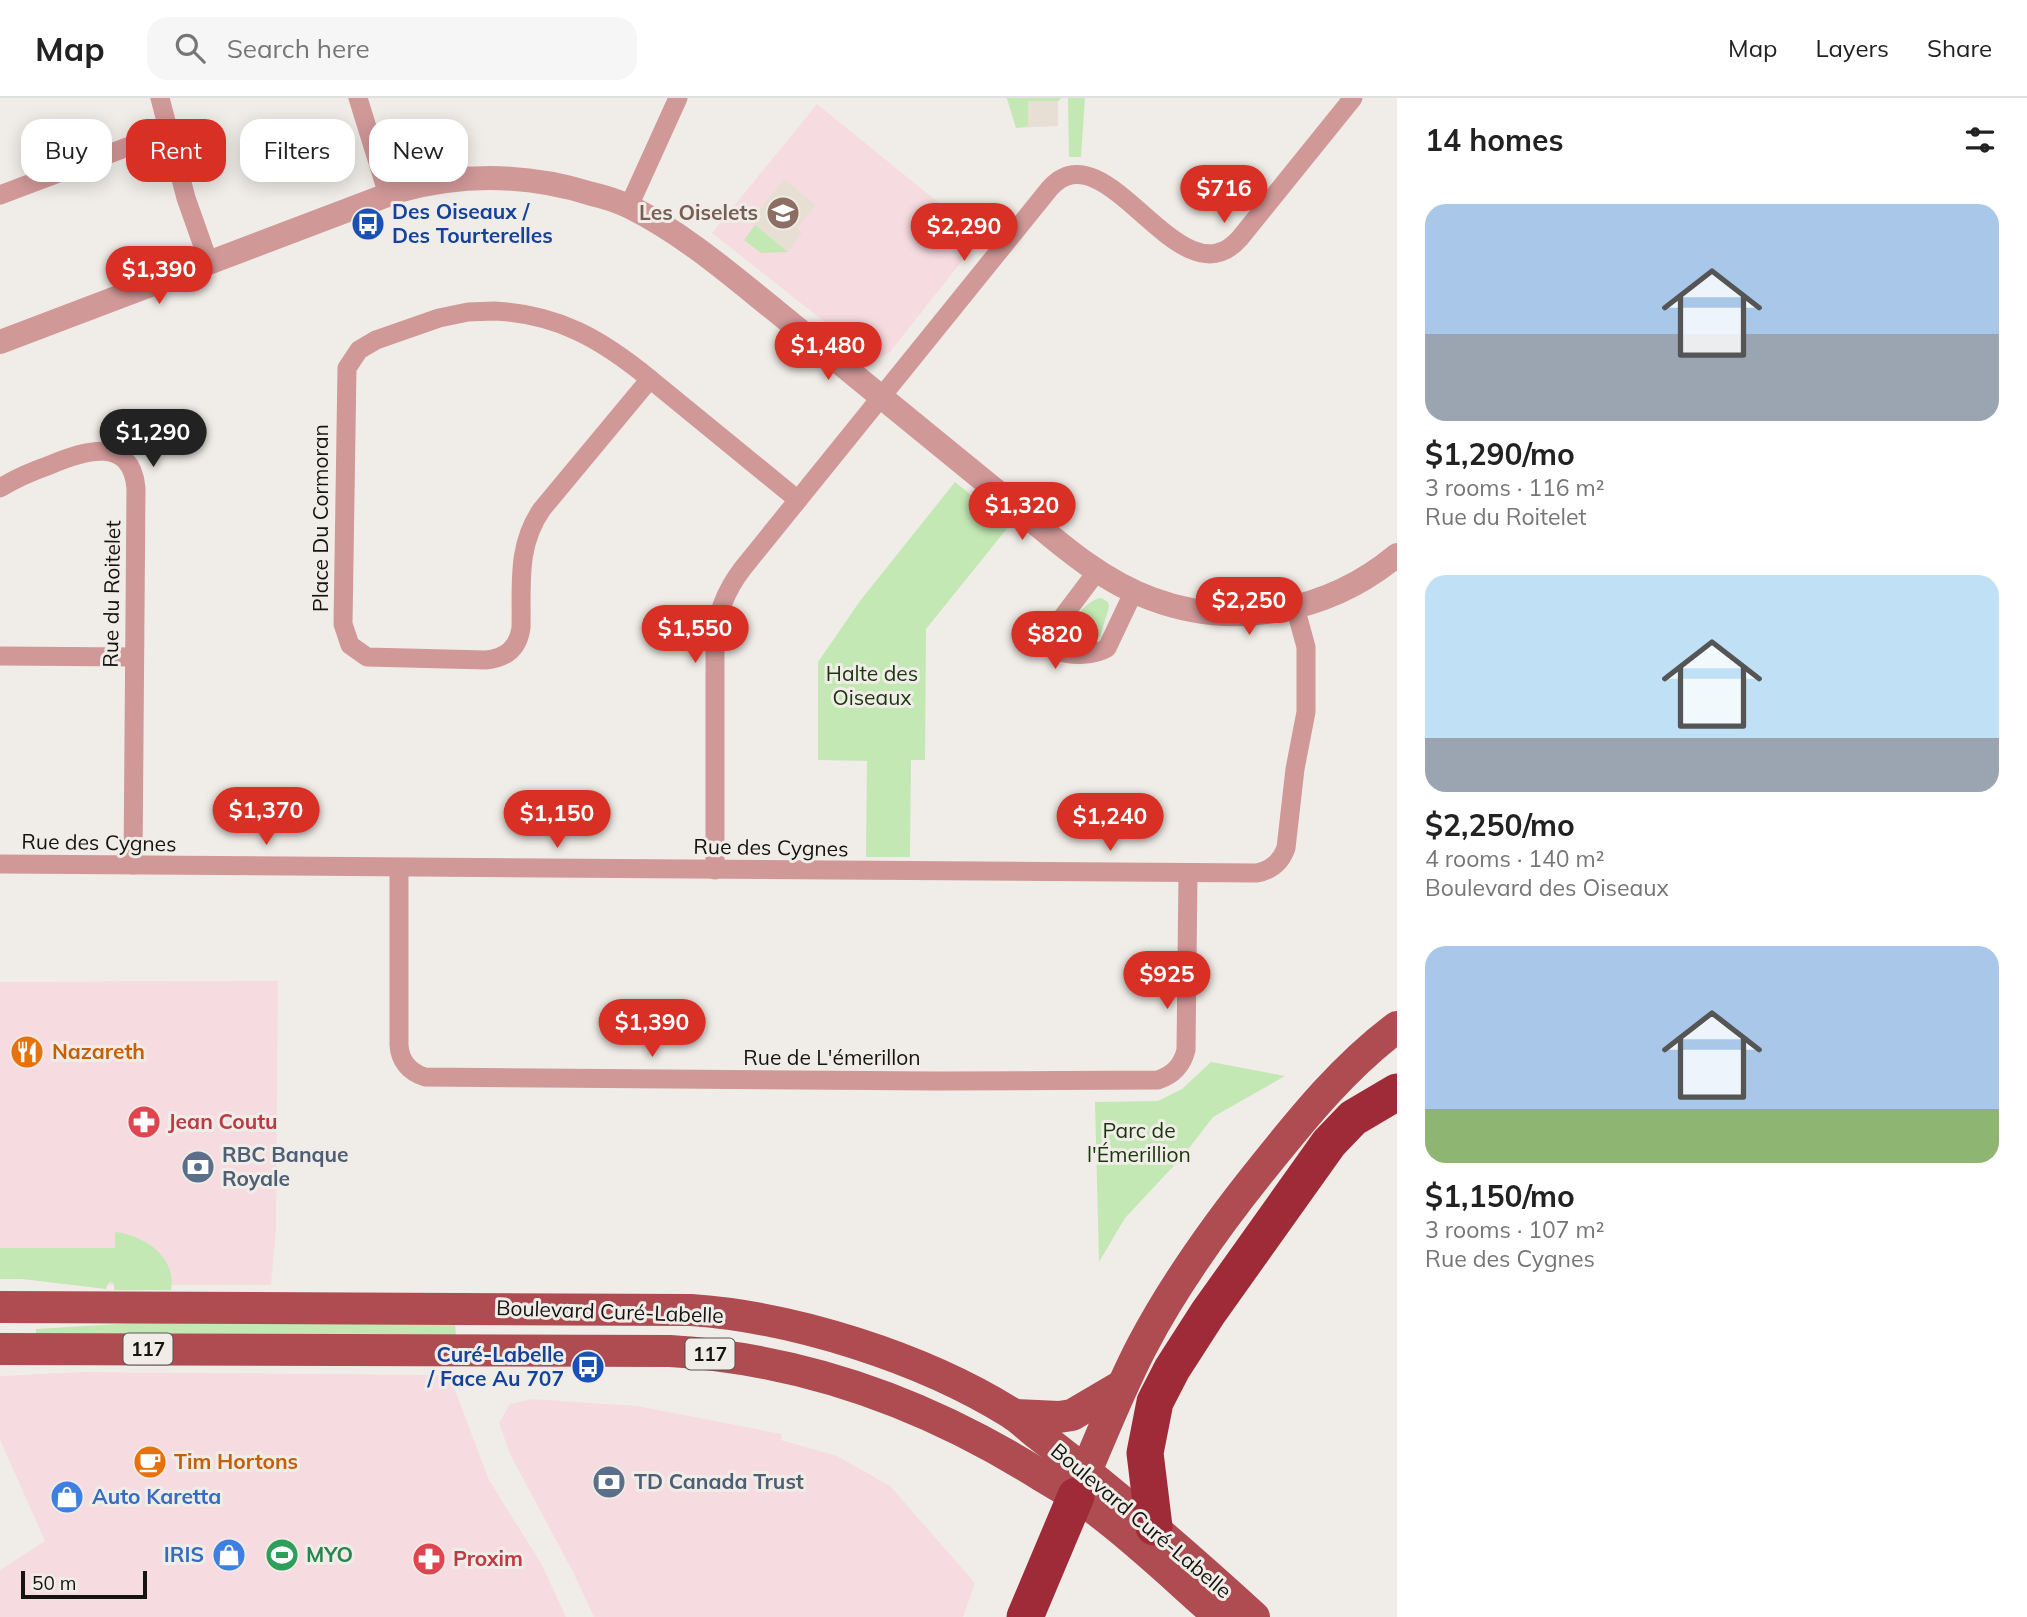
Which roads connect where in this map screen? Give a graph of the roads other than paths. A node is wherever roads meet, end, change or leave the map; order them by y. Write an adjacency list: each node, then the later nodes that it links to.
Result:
1 (160, 98): 5 (street)
2 (358, 98): 9 (street)
3 (678, 98): 10 (street)
4 (1353, 98): 14 (street)
5 (164, 119)
6 (126, 147): 8 (street)
7 (182, 182): 11 (street)
8 (0, 195)
9 (388, 195): 10 (street); 11 (street)
10 (629, 206): 14 (street)
11 (209, 263): 12 (street)
12 (0, 342)
13 (650, 379): 13 (street, Place Du Cormoran); 16 (street, Place Du Cormoran)
14 (882, 397): 16 (street); 18 (street)
15 (0, 488): 22 (street, Rue du Roitelet)
16 (798, 500): 26 (street)
17 (1397, 555): 20 (street)
18 (1097, 570): 19 (street); 19 (street)
19 (1134, 592): 20 (street)
20 (1295, 607): 27 (street, Rue des Cygnes)
21 (0, 656): 22 (street)
22 (134, 657): 24 (street, Rue du Roitelet)
23 (0, 864): 24 (street, Rue des Cygnes)
24 (133, 865): 25 (street, Rue des Cygnes)
25 (399, 868): 26 (street, Rue des Cygnes); 27 (street, Rue de L'émerillon)
26 (715, 870): 27 (street, Rue des Cygnes)
27 (1188, 874)
28 (1397, 1027): 32 (main road)
29 (1397, 1091): 35 (highway)
30 (0, 1307): 33 (main road, Boulevard Curé-Labelle / 117)
31 (0, 1349): 34 (main road, Boulevard Curé-Labelle / 117)
32 (1123, 1385): 33 (main road); 34 (main road)
33 (1014, 1415): 34 (main road, Boulevard Curé-Labelle / 117)
34 (1081, 1483): 35 (main road, Boulevard Curé-Labelle / 117); 36 (highway); 37 (main road, Boulevard Curé-Labelle / 117)
35 (1154, 1527): 38 (main road, Boulevard Curé-Labelle / 117)
36 (1025, 1617)
37 (1220, 1617)
38 (1254, 1617)

